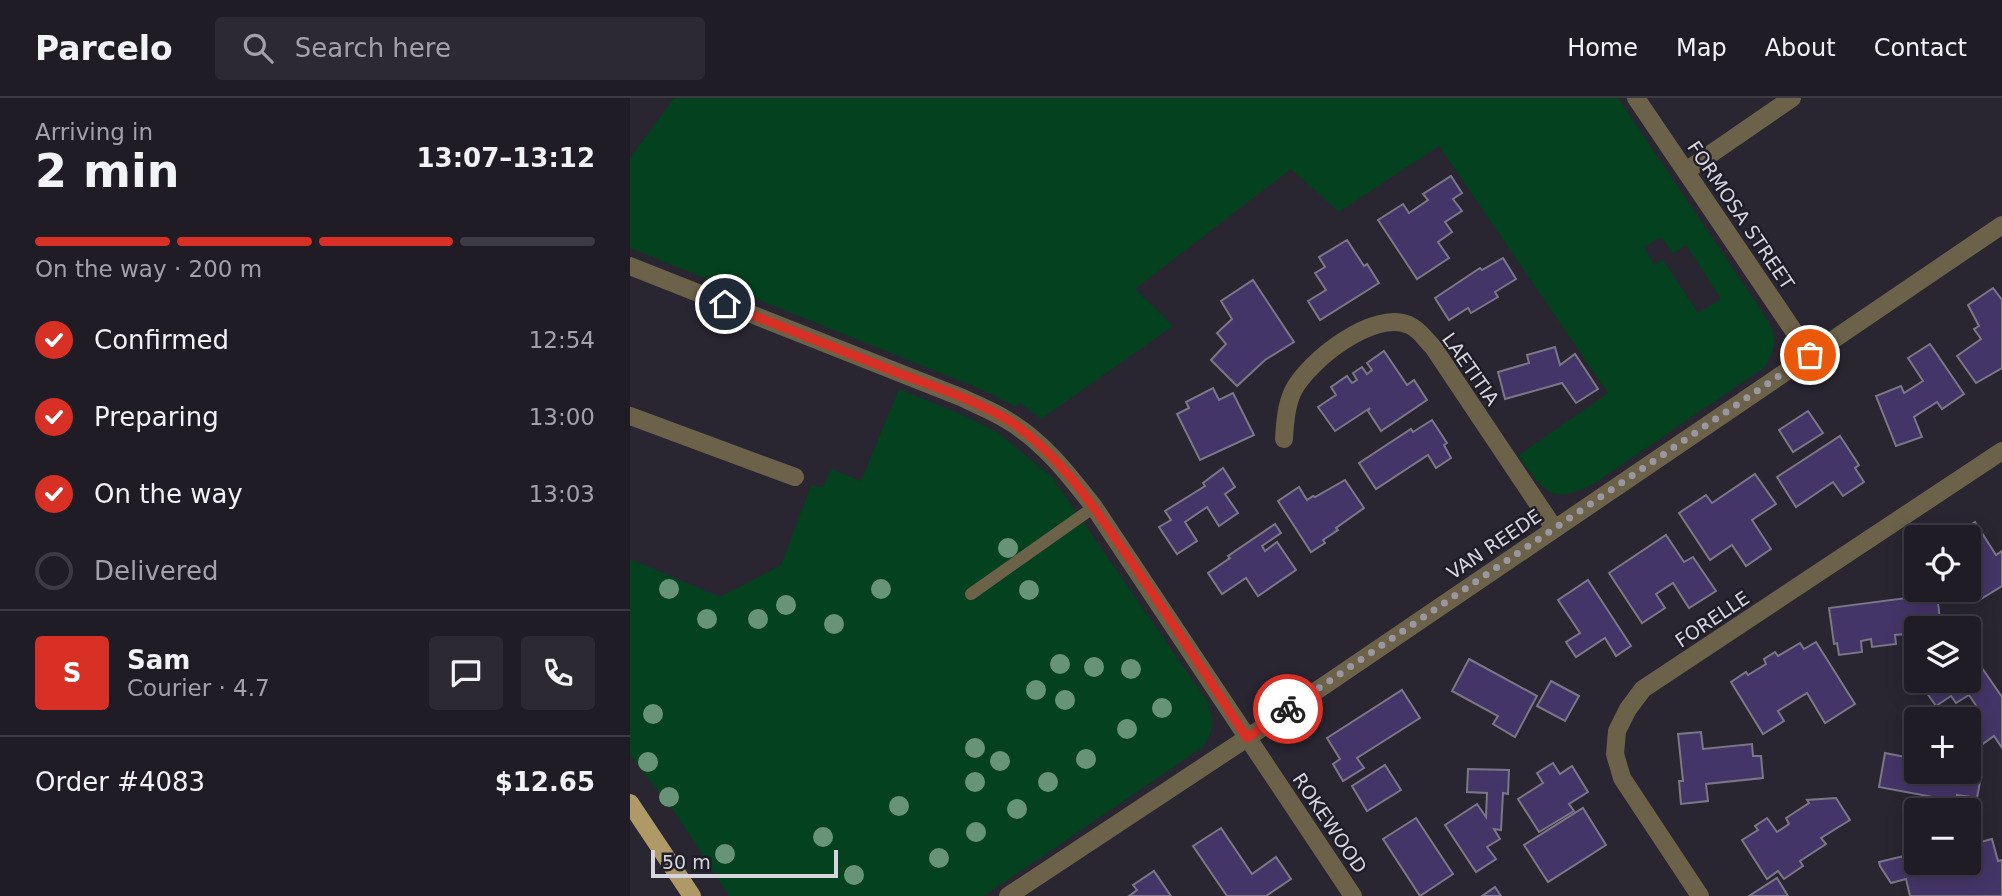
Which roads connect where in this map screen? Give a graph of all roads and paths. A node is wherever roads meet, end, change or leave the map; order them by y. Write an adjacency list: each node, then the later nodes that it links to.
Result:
1 (1636, 98): 3 (street, FORMOSA STREET)
2 (1792, 98): 3 (street)
3 (1686, 171): 6 (street, FORMOSA STREET)
4 (2002, 225): 6 (street, VAN REEDE)
5 (630, 266): 11 (street, ROKEWOOD)
6 (1810, 355): 12 (street, VAN REEDE)
7 (630, 416): 10 (street)
8 (1284, 439): 12 (street, LAETITIA)
9 (2002, 451): 19 (street, FORELLE)
10 (795, 477)
11 (1094, 507): 13 (lane); 14 (street, ROKEWOOD)
12 (1554, 528): 14 (street, VAN REEDE)
13 (971, 594)
14 (1247, 738): 17 (street, VAN REEDE); 18 (street, ROKEWOOD)
15 (630, 803): 16 (main road)
16 (692, 896)
17 (1009, 896)
18 (1353, 896)
19 (1700, 896)

